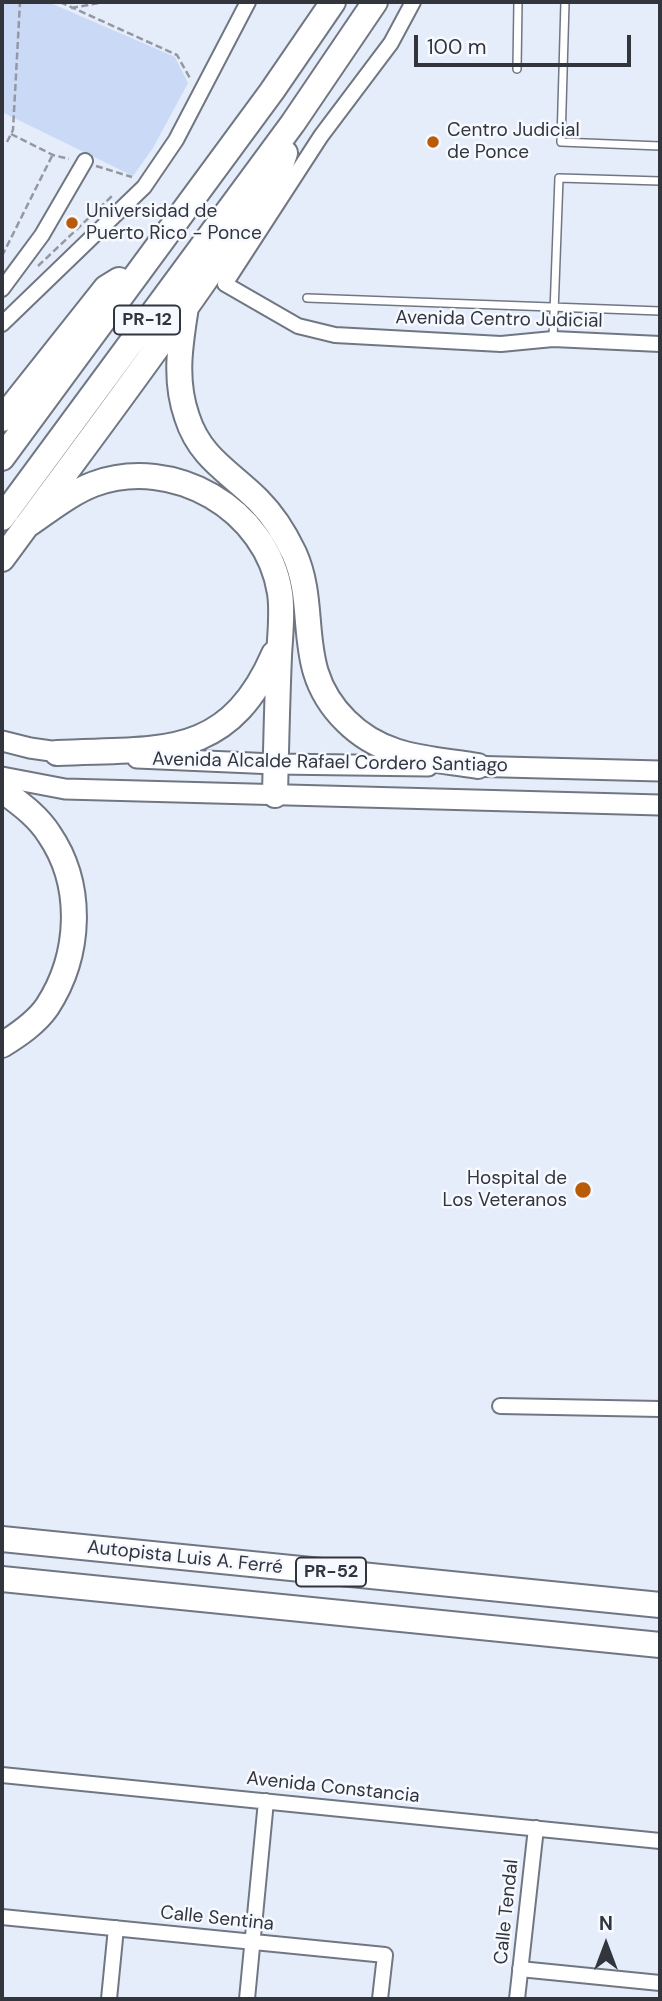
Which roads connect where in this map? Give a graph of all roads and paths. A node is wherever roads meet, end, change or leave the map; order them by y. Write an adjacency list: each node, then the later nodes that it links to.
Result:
1 (20, 2): 14 (path)
2 (60, 2): 10 (path)
3 (105, 2): 10 (path)
4 (248, 2): 24 (street)
5 (333, 2): 20 (highway, PR-12)
6 (375, 2): 13 (highway, PR-12)
7 (413, 2): 29 (street, Avenida Centro Judicial)
8 (518, 2): 11 (lane)
9 (565, 2): 15 (lane)
10 (71, 8): 12 (path)
11 (517, 69)
12 (191, 80)
13 (293, 123): 25 (highway); 33 (highway, PR-12)
14 (7, 142)
15 (660, 146)
16 (53, 155): 19 (path)
17 (85, 161): 21 (street)
18 (660, 181): 26 (lane)
19 (2, 256)
20 (150, 257): 31 (highway); 32 (highway, PR-12)
21 (2, 289)
22 (2, 295): 24 (street)
23 (307, 298): 26 (lane)
24 (20, 305): 28 (street)
25 (186, 307): 34 (highway); 40 (highway)
26 (554, 307): 27 (lane); 29 (lane)
27 (660, 311)
28 (2, 324)
29 (553, 339): 30 (street, Avenida Centro Judicial)
30 (660, 344)
31 (2, 419)
32 (2, 458)
33 (2, 518)
34 (26, 526): 35 (highway); 36 (highway)
35 (2, 559)
36 (279, 640): 38 (highway); 39 (highway)
37 (2, 741): 38 (street, Avenida Alcalde Rafael Cordero Santiago)
38 (57, 753): 39 (street, Avenida Alcalde Rafael Cordero Santiago)
39 (275, 764): 40 (street, Avenida Alcalde Rafael Cordero Santiago); 44 (highway)
40 (478, 766): 41 (street, Avenida Alcalde Rafael Cordero Santiago)
41 (660, 771)
42 (2, 778): 44 (street, Avenida Alcalde Rafael Cordero Santiago)
43 (2, 790): 46 (highway)
44 (275, 795): 45 (street, Avenida Alcalde Rafael Cordero Santiago)
45 (660, 805)
46 (2, 1045)
47 (500, 1406): 48 (street)
48 (660, 1409)
49 (2, 1527): 51 (highway)
50 (2, 1539): 51 (highway, Autopista Luis A. Ferré / PR-52)
51 (177, 1557): 53 (highway, Autopista Luis A. Ferré / PR-52)
52 (2, 1580): 54 (highway, Autopista Luis A. Ferré / PR-52)
53 (660, 1605)
54 (660, 1645)
55 (2, 1775): 56 (street, Avenida Constancia)
56 (266, 1801): 57 (street, Avenida Constancia); 61 (street)
57 (536, 1828): 58 (street, Avenida Constancia); 62 (street, Calle Tendal)
58 (660, 1841)
59 (2, 1917): 60 (street, Calle Sentina)
60 (116, 1928): 61 (street, Calle Sentina); 64 (street)
61 (253, 1942): 65 (street); 66 (street, Calle Sentina)
62 (520, 1969): 63 (street); 67 (street, Calle Tendal)
63 (660, 1983)
64 (109, 1999)
65 (247, 1999)
66 (380, 1999)
67 (517, 1999)

